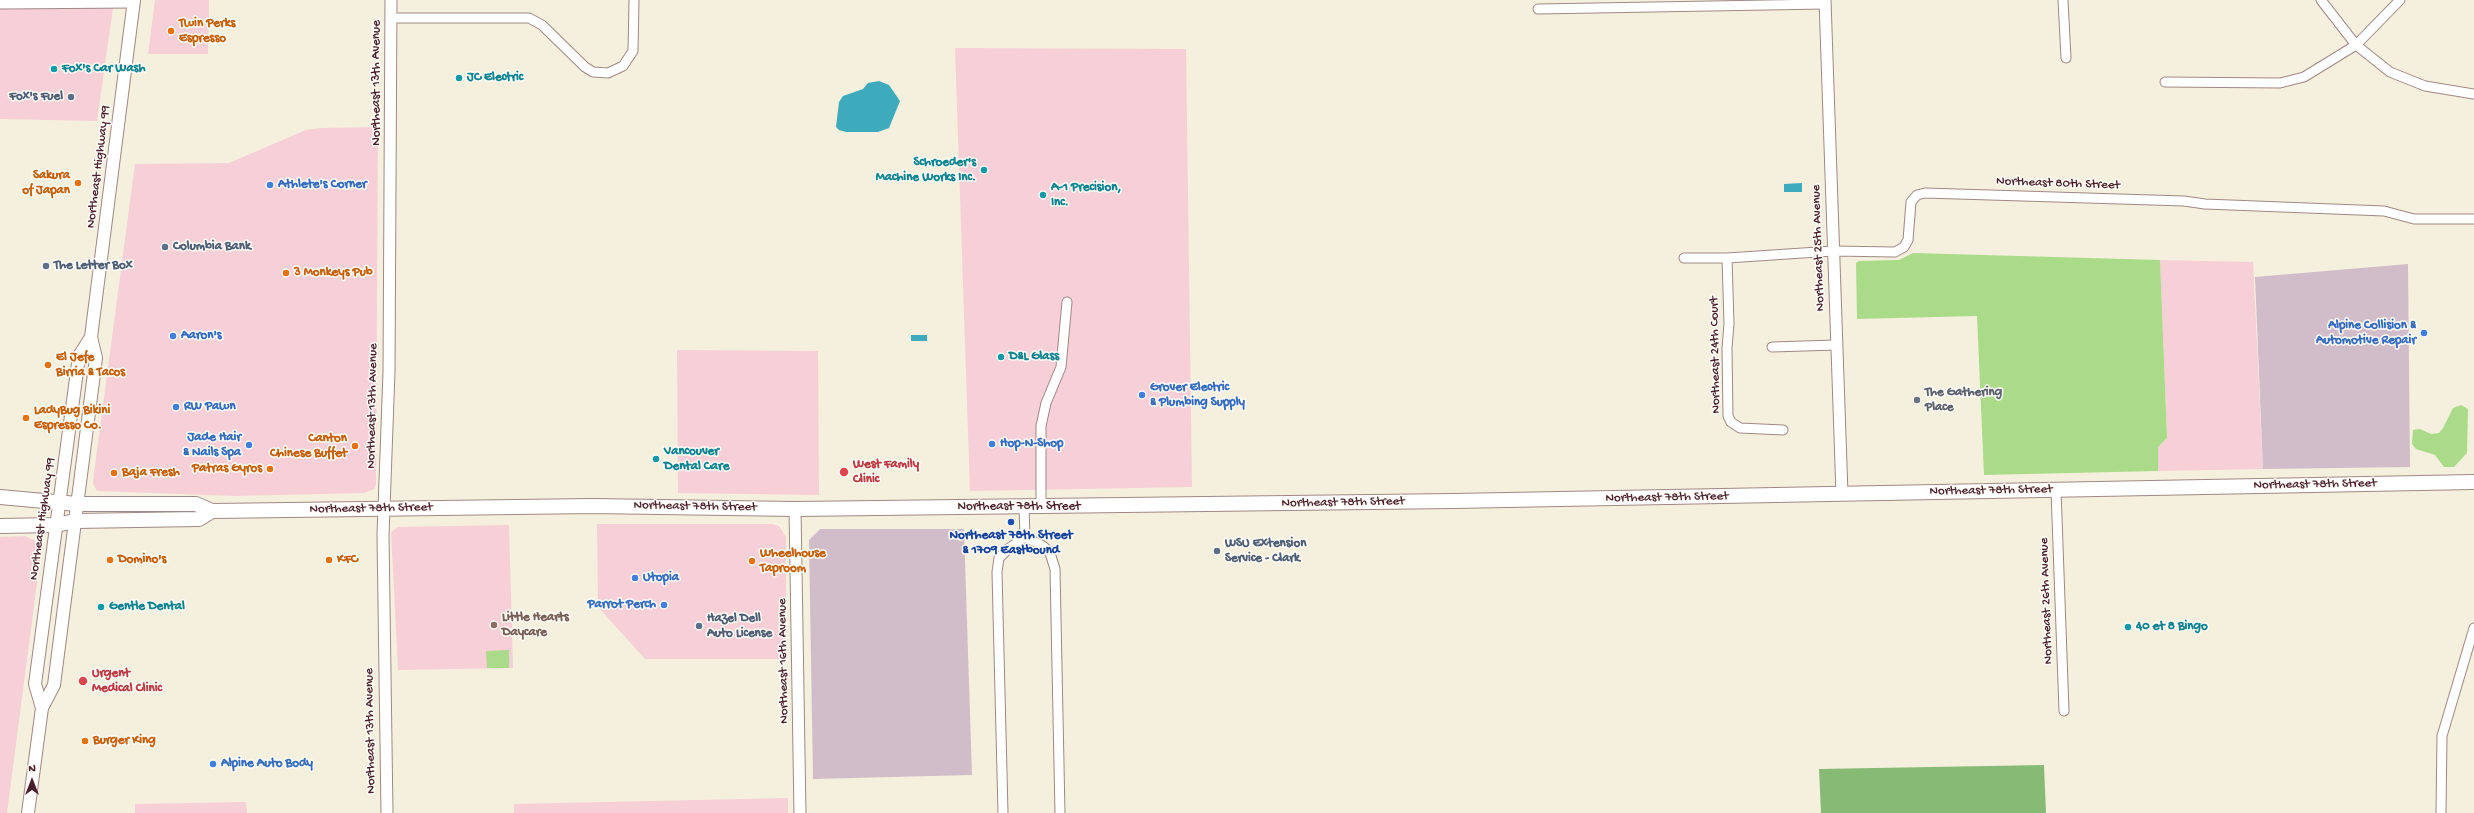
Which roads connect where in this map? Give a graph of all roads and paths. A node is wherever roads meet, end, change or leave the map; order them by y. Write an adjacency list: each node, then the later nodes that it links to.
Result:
1 (391, 0): 10 (street, Northeast 13th Avenue)
2 (634, 0): 10 (street)
3 (2063, 0): 12 (street)
4 (2321, 0): 11 (street)
5 (2400, 0): 11 (street)
6 (134, 1): 8 (street); 20 (main road, Northeast Highway 99)
7 (1825, 2): 9 (street); 16 (street, Northeast 25th Avenue)
8 (0, 4)
9 (1538, 9)
10 (391, 18): 32 (street, Northeast 13th Avenue)
11 (2356, 45): 13 (street); 14 (street)
12 (2066, 58)
13 (2165, 82)
14 (2474, 94)
15 (2474, 219): 16 (street, Northeast 80th Street)
16 (1833, 251): 18 (street, Northeast 80th Street); 21 (street, Northeast 25th Avenue)
17 (1684, 258): 18 (street, Northeast 80th Street)
18 (1727, 258): 23 (street, Northeast 24th Court)
19 (1067, 302): 30 (street)
20 (91, 337): 28 (main road, Northeast Highway 99); 29 (main road, Northeast Highway 99)
21 (1836, 345): 22 (street); 26 (street, Northeast 25th Avenue)
22 (1772, 347)
23 (1783, 430)
24 (2474, 482): 25 (main road, Northeast 78th Street)
25 (2056, 490): 26 (main road, Northeast 78th Street); 41 (street, Northeast 26th Avenue)
26 (1842, 494): 30 (main road, Northeast 78th Street)
27 (0, 497): 28 (main road, Northeast 78th Street)
28 (59, 503): 29 (main road, Northeast 78th Street); 36 (main road, Northeast Highway 99)
29 (77, 504): 34 (main road, Northeast 78th Street); 35 (main road, Northeast Highway 99)
30 (1041, 506): 31 (main road, Northeast 78th Street)
31 (1024, 507): 33 (main road, Northeast 78th Street); 38 (street)
32 (384, 509): 33 (main road, Northeast 78th Street); 34 (main road, Northeast 78th Street); 43 (street, Northeast 13th Avenue)
33 (796, 509): 44 (street, Northeast 16th Avenue)
34 (212, 511): 35 (main road, Northeast 78th Street)
35 (75, 521): 36 (main road, Northeast 78th Street); 40 (main road, Northeast Highway 99)
36 (56, 525): 37 (main road, Northeast 78th Street); 40 (main road, Northeast Highway 99)
37 (0, 526)
38 (1025, 537): 45 (street); 46 (street)
39 (2474, 628): 47 (street)
40 (42, 708): 42 (main road, Northeast Highway 99)
41 (2064, 711)
42 (28, 813)
43 (387, 813)
44 (800, 813)
45 (1003, 813)
46 (1060, 813)
47 (2441, 813)

